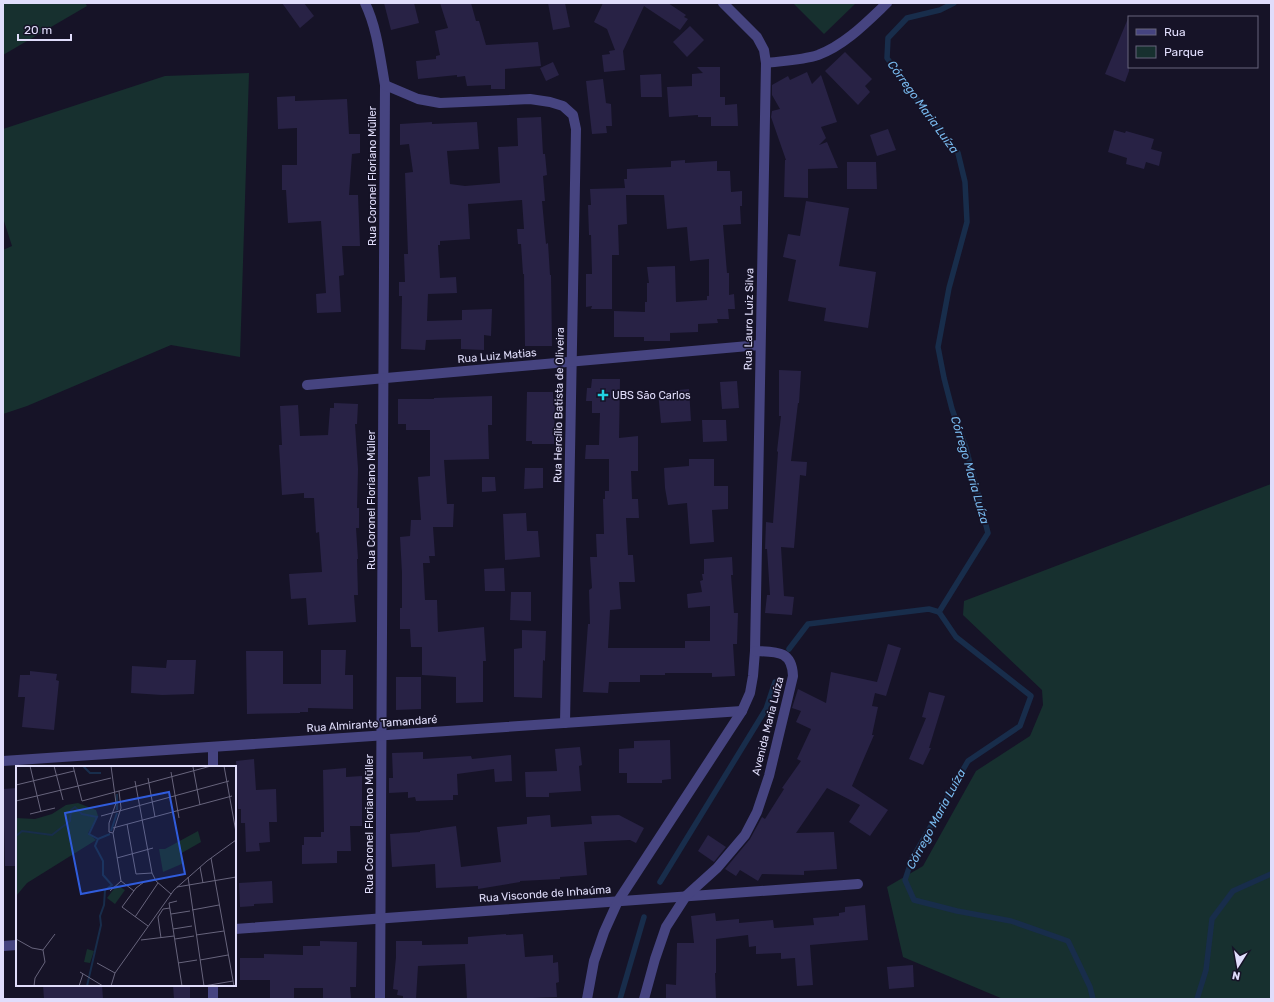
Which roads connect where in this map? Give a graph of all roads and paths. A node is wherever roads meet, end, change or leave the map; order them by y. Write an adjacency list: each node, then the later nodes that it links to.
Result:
1 (365, 3): 5 (street, Rua Coronel Floriano Müller)
2 (723, 3): 4 (street, Rua Lauro Luiz Silva)
3 (887, 3): 4 (street)
4 (766, 63): 6 (street, Rua Lauro Luiz Silva)
5 (385, 85): 7 (street, Rua Hercílio Batista de Oliveira); 8 (street, Rua Coronel Floriano Müller)
6 (760, 346): 7 (street, Rua Luiz Matias); 10 (street, Rua Lauro Luiz Silva)
7 (572, 362): 8 (street, Rua Luiz Matias); 12 (street, Rua Hercílio Batista de Oliveira)
8 (383, 378): 9 (street, Rua Luiz Matias); 13 (street, Rua Coronel Floriano Müller)
9 (307, 384)
10 (755, 651): 11 (street); 18 (street, Avenida Maria Luíza)
11 (742, 711): 12 (street, Rua Almirante Tamandaré); 19 (street)
12 (565, 722): 13 (street, Rua Almirante Tamandaré)
13 (381, 735): 14 (street, Rua Almirante Tamandaré); 20 (street, Rua Coronel Floriano Müller)
14 (213, 747): 15 (street, Rua Almirante Tamandaré); 16 (street)
15 (3, 761)
16 (213, 766)
17 (858, 884): 18 (street, Rua Visconde de Inhaúma)
18 (686, 896): 19 (street, Rua Visconde de Inhaúma); 28 (street, Avenida Maria Luíza)
19 (618, 901): 20 (street, Rua Visconde de Inhaúma); 27 (street)
20 (380, 918): 21 (street, Rua Visconde de Inhaúma); 26 (street, Rua Coronel Floriano Müller)
21 (236, 929)
22 (16, 945): 23 (street)
23 (3, 946)
24 (213, 986): 25 (street)
25 (213, 999)
26 (380, 999)
27 (586, 999)
28 (644, 999)

